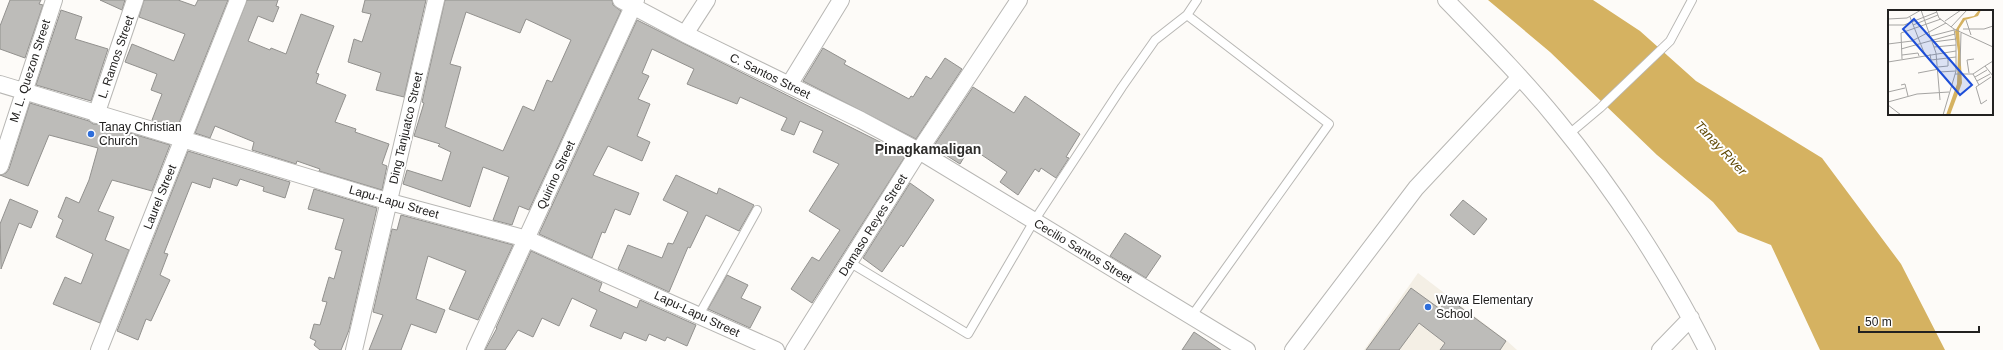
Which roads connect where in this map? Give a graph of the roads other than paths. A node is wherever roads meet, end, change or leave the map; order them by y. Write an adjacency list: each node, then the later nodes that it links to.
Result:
1 (54, 0): 17 (street, M. L. Quezon Street)
2 (135, 0): 18 (street, L. Ramos Street)
3 (238, 0): 20 (street, Laurel Street)
4 (436, 0): 23 (street, Ding Tanjuatco Street)
5 (707, 0): 13 (street)
6 (841, 0): 16 (street)
7 (1019, 0): 21 (street, Damaso Reyes Street)
8 (1197, 0): 12 (lane)
9 (1446, 0): 14 (street)
10 (1692, 0): 19 (lane)
11 (630, 2): 13 (street, C. Santos Street); 26 (street, Quirino Street)
12 (1187, 15): 25 (lane); 29 (lane)
13 (685, 34): 16 (street, C. Santos Street)
14 (1520, 77): 19 (street); 37 (street)
15 (0, 84): 17 (street, Lapu-Lapu Street)
16 (789, 85): 21 (street, C. Santos Street)
17 (23, 92): 18 (street, Lapu-Lapu Street); 22 (street, M. L. Quezon Street)
18 (96, 115): 20 (street, Lapu-Lapu Street)
19 (1569, 134): 30 (street)
20 (182, 140): 23 (street, Lapu-Lapu Street); 32 (street, Laurel Street)
21 (919, 151): 25 (street, Cecilio Santos Street); 27 (street, Damaso Reyes Street)
22 (0, 166)
23 (390, 202): 26 (street, Lapu-Lapu Street); 33 (street, Ding Tanjuatco Street)
24 (756, 210): 28 (lane)
25 (1034, 222): 27 (lane); 29 (street, Cecilio Santos Street)
26 (527, 239): 28 (street, Lapu-Lapu Street); 34 (street, Quirino Street)
27 (849, 262): 36 (street, Damaso Reyes Street)
28 (699, 315): 35 (street, Lapu-Lapu Street)
29 (1191, 317): 31 (street, Cecilio Santos Street)
30 (1691, 318): 38 (street); 39 (street)
31 (1237, 347)
32 (99, 350)
33 (354, 350)
34 (475, 350)
35 (776, 350)
36 (794, 350)
37 (1293, 350)
38 (1660, 350)
39 (1707, 350)

